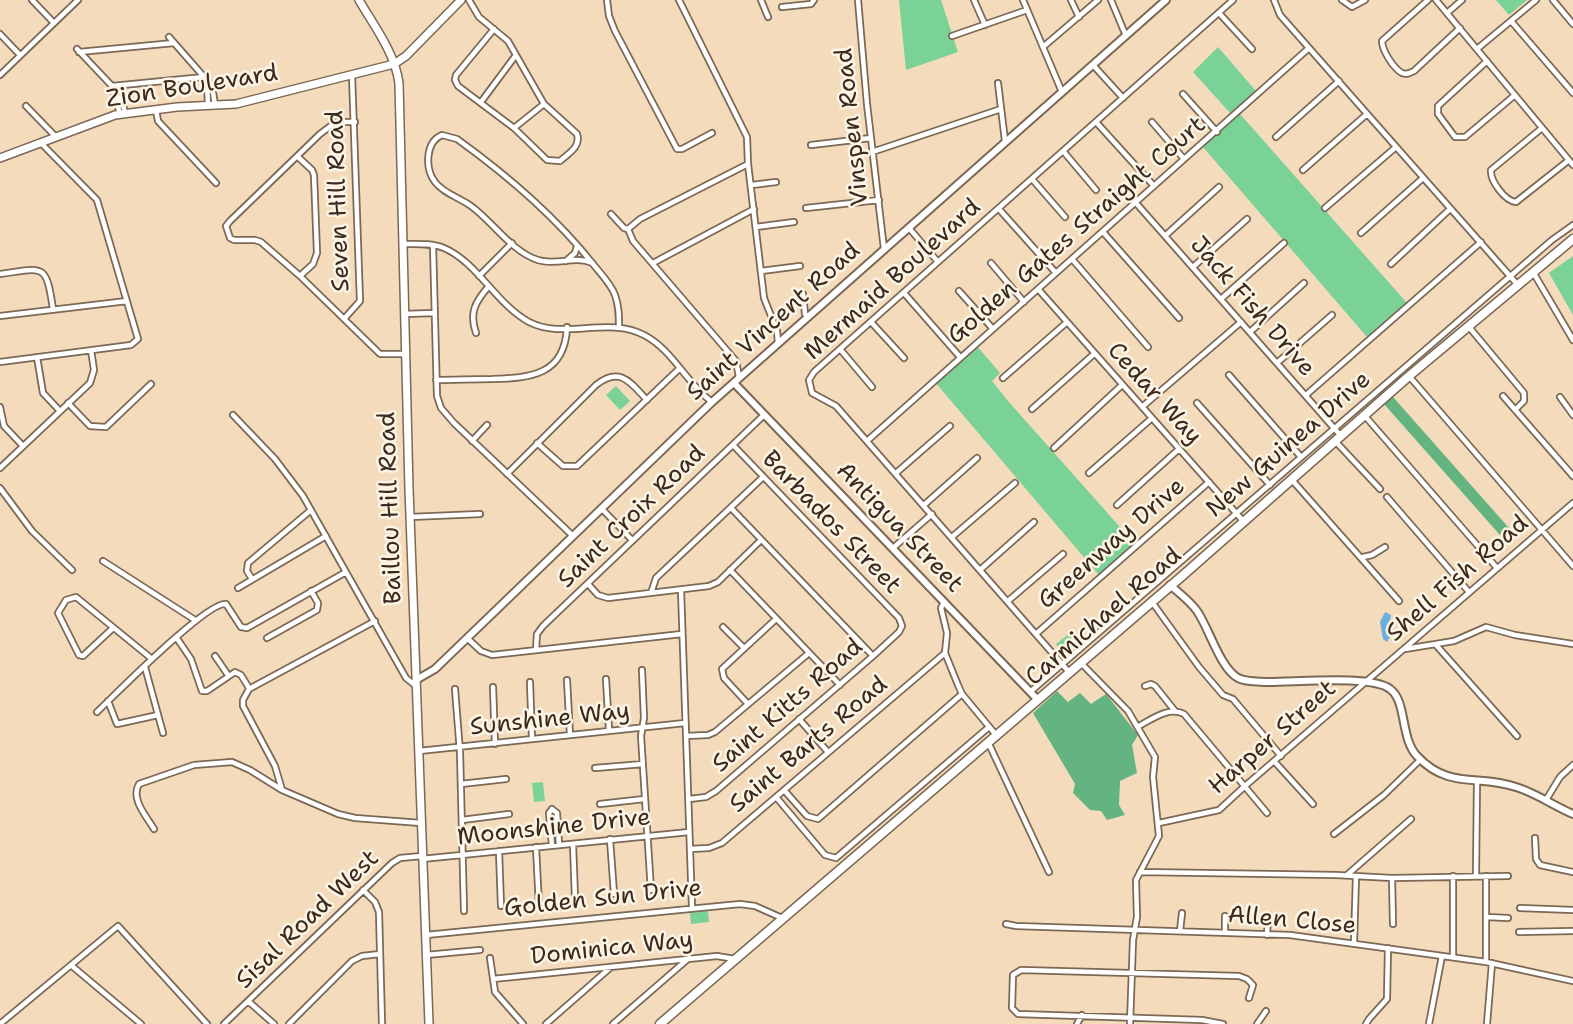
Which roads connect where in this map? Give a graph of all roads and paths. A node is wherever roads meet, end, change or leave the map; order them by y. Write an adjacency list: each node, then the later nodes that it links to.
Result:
1 (32, 0): 33 (street)
2 (78, 0): 33 (street)
3 (359, 0): 50 (main road, Baillou Hill Road)
4 (461, 0): 50 (main road)
5 (469, 0): 37 (street)
6 (607, 0): 77 (street)
7 (679, 0): 91 (street)
8 (761, 0): 30 (street)
9 (814, 0): 26 (street)
10 (858, 0): 80 (street, Vinspen Road)
11 (974, 0): 35 (street)
12 (1023, 0): 27 (street)
13 (1071, 0): 31 (street)
14 (1098, 0): 31 (street)
15 (1111, 0): 40 (street)
16 (1233, 0): 28 (street, Mermaid Boulevard)
17 (1274, 0): 44 (street)
18 (1342, 0): 19 (street)
19 (1365, 0)
20 (1428, 0): 36 (street)
21 (1436, 0): 29 (street)
22 (1462, 0): 29 (street)
23 (1553, 0): 34 (street)
24 (1163, 1): 40 (street, Saint Vincent Road)
25 (1534, 1): 32 (street)
26 (782, 7)
27 (1027, 10): 35 (street); 43 (street)
28 (1219, 13): 46 (street); 62 (street, Mermaid Boulevard)
29 (1447, 13): 36 (street)
30 (768, 17)
31 (1079, 17): 43 (street)
32 (1511, 20): 45 (street); 59 (street)
33 (54, 23): 47 (street)
34 (1573, 24)
35 (985, 25): 39 (street)
36 (1460, 28): 45 (street)
37 (494, 29): 48 (street); 63 (street)
38 (0, 34): 47 (street)
39 (952, 36)
40 (1126, 36): 51 (street, Saint Vincent Road)
41 (169, 37): 42 (street)
42 (174, 43): 54 (street); 57 (street)
43 (1043, 47): 58 (street)
44 (1310, 48): 55 (street); 76 (street, Golden Gates Straight Court)
45 (1477, 49): 49 (street)
46 (1252, 50)
47 (20, 55): 52 (street)
48 (516, 55): 63 (street); 64 (street)
49 (1487, 61): 61 (street); 61 (street)
50 (394, 64): 53 (main road, Zion Boulevard); 124 (main road, Baillou Hill Road)
51 (1093, 65): 58 (street, Saint Vincent Road); 62 (street)
52 (0, 75)
53 (352, 75): 66 (main road, Zion Boulevard); 71 (street, Seven Hill Road)
54 (205, 78): 57 (street); 66 (street)
55 (1339, 81): 70 (street); 79 (street)
56 (998, 83): 67 (street)
57 (113, 89): 69 (street)
58 (1062, 93): 81 (street, Saint Vincent Road)
59 (1573, 93)
60 (1184, 94): 76 (street)
61 (1515, 95): 75 (street)
62 (1123, 98): 72 (street, Mermaid Boulevard)
63 (481, 102): 74 (street)
64 (544, 104): 74 (street); 74 (street)
65 (26, 106): 78 (street)
66 (211, 106): 68 (main road, Zion Boulevard)
67 (1001, 109): 81 (street); 85 (street)
68 (156, 110): 69 (main road, Zion Boulevard); 97 (street)
69 (123, 114): 78 (main road, Zion Boulevard)
70 (1367, 114): 84 (street); 93 (street)
71 (355, 122): 87 (street); 160 (street, Seven Hill Road)
72 (1096, 122): 86 (street, Mermaid Boulevard); 99 (street)
73 (1152, 122): 89 (street)
74 (514, 128)
75 (1542, 128): 90 (street); 90 (street)
76 (1217, 132): 89 (street, Golden Gates Straight Court)
77 (712, 133)
78 (55, 137): 82 (main road, Zion Boulevard)
79 (1276, 137)
80 (871, 138): 83 (street); 85 (street, Vinspen Road)
81 (1006, 142): 115 (street, Saint Vincent Road)
82 (41, 143): 88 (main road, Zion Boulevard); 151 (street)
83 (811, 145)
84 (1396, 147): 94 (street); 105 (street)
85 (872, 152): 102 (street, Vinspen Road)
86 (1063, 152): 95 (street, Mermaid Boulevard); 101 (street)
87 (298, 156): 141 (street); 141 (street)
88 (0, 158)
89 (1184, 159): 99 (street, Golden Gates Straight Court)
90 (1569, 160): 92 (street)
91 (748, 164): 98 (street); 116 (street)
92 (1573, 165)
93 (1303, 170)
94 (1423, 178): 108 (street); 118 (street)
95 (1032, 179): 107 (street, Mermaid Boulevard); 110 (street)
96 (776, 182): 98 (street)
97 (216, 183)
98 (752, 185): 106 (street)
99 (1154, 186): 103 (street, Golden Gates Straight Court)
100 (1219, 187): 119 (street)
101 (1096, 190)
102 (879, 200): 104 (street); 127 (street, Vinspen Road)
103 (1136, 203): 117 (street, Golden Gates Straight Court); 119 (street, Jack Fish Drive)
104 (806, 208)
105 (1325, 208)
106 (754, 209): 114 (street); 132 (street)
107 (999, 209): 130 (street, Mermaid Boulevard); 139 (street)
108 (1450, 209): 121 (street); 134 (street)
109 (611, 214): 116 (street)
110 (1065, 217)
111 (1247, 219): 136 (street)
112 (794, 222): 114 (street)
113 (1573, 225): 143 (street, New Guinea Drive)
114 (756, 227): 137 (street)
115 (909, 228): 127 (street, Saint Vincent Road); 130 (street)
116 (628, 229): 132 (street)
117 (1103, 232): 128 (street, Golden Gates Straight Court); 159 (street)
118 (1361, 233)
119 (1166, 235): 136 (street, Jack Fish Drive)
120 (1573, 239): 138 (main road, Carmichael Road)
121 (1481, 242): 143 (street); 195 (street)
122 (512, 243): 126 (street); 129 (street); 142 (street)
123 (1284, 243): 150 (street)
124 (402, 244): 125 (street); 155 (main road, Baillou Hill Road)
125 (433, 245): 142 (street); 154 (street)
126 (578, 245): 129 (street); 131 (street)
127 (884, 250): 158 (street, Saint Vincent Road)
128 (1072, 259): 139 (street, Golden Gates Straight Court); 174 (street)
129 (566, 261): 131 (street)
130 (939, 261): 148 (street, Mermaid Boulevard)
131 (592, 262): 167 (street)
132 (653, 262): 182 (street)
133 (991, 264): 152 (street)
134 (1391, 264)
135 (800, 266): 137 (street)
136 (1193, 267): 150 (street, Jack Fish Drive)
137 (761, 271): 164 (street)
138 (1532, 271): 143 (main road, Carmichael Road); 172 (street)
139 (1056, 273): 146 (street, Golden Gates Straight Court)
140 (0, 274): 153 (street)
141 (300, 276): 160 (street)
142 (479, 276): 145 (street)
143 (1514, 280): 165 (main road, Carmichael Road); 214 (street, New Guinea Drive)
144 (1304, 283): 170 (street)
145 (488, 286): 166 (street); 171 (street)
146 (1038, 289): 152 (street, Golden Gates Straight Court); 163 (street, Cedar Way)
147 (959, 291): 168 (street)
148 (904, 293): 161 (street, Mermaid Boulevard); 180 (street)
149 (803, 294): 158 (street)
150 (1221, 299): 162 (street, Jack Fish Drive)
151 (127, 301): 153 (street); 176 (street)
152 (1024, 302): 168 (street, Golden Gates Straight Court)
153 (53, 309): 157 (street)
154 (434, 313): 155 (street); 190 (street)
155 (404, 314): 177 (main road, Baillou Hill Road)
156 (1332, 315): 184 (street)
157 (0, 316)
158 (808, 317): 169 (street, Saint Vincent Road)
159 (1179, 318)
160 (344, 319): 177 (street)
161 (871, 322): 175 (street, Mermaid Boulevard); 181 (street)
162 (1241, 322): 170 (street, Jack Fish Drive); 203 (street)
163 (1066, 323): 178 (street, Cedar Way); 189 (street)
164 (775, 326): 169 (street); 173 (street)
165 (1468, 326): 188 (main road, Carmichael Road); 205 (street)
166 (567, 327): 167 (street); 190 (street)
167 (619, 327): 186 (street)
168 (993, 329): 180 (street, Golden Gates Straight Court)
169 (793, 330): 173 (street, Saint Vincent Road)
170 (1250, 332): 184 (street, Jack Fish Drive)
171 (476, 333)
172 (1573, 340)
173 (778, 344): 185 (street, Saint Vincent Road)
174 (1148, 346)
175 (840, 349): 194 (street); 217 (street, Mermaid Boulevard)
176 (91, 350): 179 (street); 200 (street)
177 (405, 354): 247 (main road, Baillou Hill Road)
178 (1094, 354): 193 (street, Cedar Way); 204 (street)
179 (37, 357): 183 (street); 206 (street)
180 (960, 357): 217 (street, Golden Gates Straight Court)
181 (904, 358)
182 (736, 361): 185 (street); 191 (street)
183 (0, 362)
184 (1277, 363): 195 (street, Jack Fish Drive)
185 (753, 365): 191 (street, Saint Vincent Road)
186 (680, 368): 198 (street); 199 (street)
187 (1229, 375): 223 (street)
188 (1409, 376): 209 (main road, Carmichael Road); 250 (street)
189 (1003, 378)
190 (436, 380): 216 (street)
191 (736, 380): 199 (street, Saint Vincent Road); 208 (street, Antigua Street)
192 (151, 384): 200 (street)
193 (1122, 385): 203 (street, Cedar Way); 221 (street)
194 (872, 387)
195 (1306, 395): 214 (street, Jack Fish Drive)
196 (1503, 396): 205 (street)
197 (1560, 397): 210 (street)
198 (647, 400): 218 (street); 218 (street)
199 (712, 402): 242 (street, Saint Vincent Road)
200 (68, 403): 206 (street)
201 (1197, 403): 234 (street)
202 (0, 407): 220 (street)
203 (1142, 407): 211 (street, Cedar Way)
204 (1032, 409)
205 (1514, 410): 229 (street)
206 (60, 411): 220 (street)
207 (233, 415): 243 (street)
208 (764, 415): 219 (street, Saint Croix Road); 257 (street, Antigua Street)
209 (1364, 415): 215 (main road, Carmichael Road); 262 (street)
210 (1573, 415)
211 (1152, 418): 222 (street, Cedar Way); 227 (street)
212 (488, 425): 216 (street)
213 (950, 426): 226 (street)
214 (1335, 428): 215 (street, Jack Fish Drive); 223 (street, New Guinea Drive)
215 (1338, 438): 231 (main road, Carmichael Road); 236 (street, Jack Fish Drive)
216 (472, 441): 228 (street)
217 (867, 441): 226 (street, Mermaid Boulevard)
218 (537, 443): 228 (street)
219 (733, 445): 230 (street, Barbados Street); 254 (street, Saint Croix Road)
220 (23, 446): 225 (street)
221 (1054, 448)
222 (1180, 449): 233 (street, Cedar Way); 240 (street)
223 (1301, 457): 234 (street, New Guinea Drive)
224 (977, 458): 239 (street)
225 (0, 468)
226 (896, 473): 239 (street, Mermaid Boulevard)
227 (1089, 473)
228 (507, 474): 252 (street)
229 (1573, 476)
230 (762, 478): 241 (street); 282 (street, Barbados Street)
231 (1292, 479): 249 (main road, Carmichael Road); 259 (street)
232 (1016, 482): 253 (street)
233 (1209, 482): 246 (street, Cedar Way); 285 (street, Greenway Drive)
234 (1270, 485): 246 (street, New Guinea Drive)
235 (0, 488): 263 (street)
236 (1380, 489)
237 (1387, 497): 273 (street)
238 (1573, 503): 250 (street, Shell Fish Road)
239 (924, 505): 245 (street, Mermaid Boulevard)
240 (1117, 505)
241 (731, 508): 255 (street); 274 (street)
242 (602, 509): 252 (street, Saint Vincent Road); 254 (street)
243 (311, 510): 251 (street); 267 (street)
244 (480, 514): 247 (street)
245 (932, 514): 253 (street, Mermaid Boulevard); 257 (street)
246 (1237, 514): 249 (street, Cedar Way); 304 (street, New Guinea Drive)
247 (410, 517): 311 (main road, Baillou Hill Road)
248 (1034, 522): 265 (street)
249 (1244, 522): 269 (main road, Carmichael Road)
250 (1541, 530): 261 (street); 262 (street, Shell Fish Road)
251 (326, 536): 266 (street); 267 (street)
252 (573, 536): 289 (street, Saint Vincent Road)
253 (952, 537): 265 (street, Mermaid Boulevard)
254 (632, 540): 268 (street, Saint Croix Road)
255 (761, 541): 264 (street); 299 (street)
256 (1385, 547): 259 (street)
257 (893, 548): 277 (street, Antigua Street)
258 (1063, 554): 275 (street)
259 (1362, 557): 276 (street)
260 (103, 561): 280 (street)
261 (1573, 566)
262 (1497, 568): 273 (street, Shell Fish Road)
263 (72, 570)
264 (730, 570): 271 (street); 279 (street)
265 (980, 570): 275 (street, Mermaid Boulevard)
266 (346, 572): 272 (street); 281 (street)
267 (253, 579): 270 (street)
268 (588, 583): 274 (street); 293 (street, Saint Croix Road)
269 (1170, 585): 278 (main road, Carmichael Road); 310 (street)
270 (238, 588)
271 (681, 590): 274 (street); 286 (street)
272 (311, 591): 280 (street); 288 (street)
273 (1469, 592): 294 (street, Shell Fish Road)
274 (651, 593)
275 (1008, 601): 285 (street, Mermaid Boulevard)
276 (1399, 601)
277 (945, 602): 296 (street); 317 (street, Antigua Street)
278 (1152, 602): 302 (main road, Carmichael Road); 342 (street)
279 (776, 619): 292 (street); 295 (street)
280 (195, 620): 287 (street)
281 (375, 621): 311 (street); 315 (street)
282 (902, 626): 299 (street, Saint Kitts Road)
283 (723, 627): 292 (street)
284 (113, 628): 297 (street); 297 (street); 300 (street)
285 (1037, 633): 304 (street, Mermaid Boulevard)
286 (682, 634): 293 (street); 326 (street)
287 (176, 638): 300 (street); 306 (street)
288 (267, 638)
289 (467, 638): 293 (street); 311 (street, Saint Vincent Road)
290 (1435, 645): 291 (street); 294 (street); 335 (street)
291 (1573, 645)
292 (744, 648): 321 (street)
293 (537, 649)
294 (1404, 649): 310 (street, Shell Fish Road)
295 (809, 652): 312 (street); 321 (street)
296 (945, 653): 318 (street); 341 (street, Saint Barts Road)
297 (83, 656): 301 (street)
298 (215, 656): 306 (street)
299 (873, 656): 312 (street, Saint Kitts Road)
300 (152, 660): 303 (street)
301 (77, 662)
302 (1080, 663): 304 (main road, Carmichael Road); 327 (street)
303 (145, 667): 320 (street); 324 (street)
304 (1066, 668): 317 (street, New Guinea Drive); 319 (main road, Carmichael Road)
305 (642, 670): 328 (street)
306 (228, 675): 315 (street)
307 (606, 679): 330 (street)
308 (567, 680): 332 (street)
309 (530, 682): 336 (street)
310 (1366, 682): 342 (street, Harper Street); 343 (street)
311 (416, 683): 340 (main road, Baillou Hill Road)
312 (840, 685): 325 (street, Saint Kitts Road)
313 (1145, 686): 322 (street)
314 (493, 687): 338 (street)
315 (249, 688): 352 (street)
316 (456, 689): 339 (street)
317 (1030, 692): 319 (street, Antigua Street)
318 (962, 694): 329 (street); 353 (street)
319 (1037, 699): 333 (main road, Carmichael Road)
320 (108, 701): 323 (street); 324 (street)
321 (748, 704): 334 (street)
322 (1175, 711): 327 (street); 351 (street)
323 (97, 712)
324 (158, 715): 331 (street)
325 (799, 719): 341 (street); 356 (street, Saint Kitts Road)
326 (685, 723): 328 (street, Sunshine Way); 334 (street)
327 (1139, 726): 365 (street)
328 (643, 727): 330 (street, Sunshine Way); 345 (street)
329 (989, 727): 333 (street); 379 (street)
330 (609, 731): 332 (street, Sunshine Way)
331 (163, 733)
332 (570, 735): 336 (street, Sunshine Way)
333 (996, 735): 337 (main road, Carmichael Road)
334 (685, 736): 356 (street)
335 (1517, 736)
336 (532, 739): 338 (street, Sunshine Way)
337 (987, 742): 382 (main road, Carmichael Road); 383 (street)
338 (495, 744): 339 (street, Sunshine Way)
339 (459, 747): 340 (street, Sunshine Way); 350 (street)
340 (419, 751): 366 (main road, Baillou Hill Road)
341 (828, 752): 353 (street, Saint Barts Road)
342 (1281, 756): 344 (street, Harper Street)
343 (1420, 760): 349 (street); 369 (street)
344 (1275, 761): 351 (street, Harper Street); 359 (street)
345 (643, 764): 347 (street); 355 (street)
346 (1573, 765): 357 (street)
347 (595, 768)
348 (506, 779): 350 (street)
349 (1477, 782): 357 (street); 389 (street)
350 (461, 783): 364 (street)
351 (1245, 786): 360 (street); 365 (street, Harper Street)
352 (282, 790): 366 (street); 367 (street)
353 (784, 790): 354 (street, Saint Barts Road)
354 (776, 797): 377 (street, Saint Barts Road); 379 (street)
355 (645, 799): 358 (street); 370 (street)
356 (689, 799): 368 (street)
357 (1545, 801): 362 (street)
358 (600, 804)
359 (1313, 804)
360 (1267, 813)
361 (509, 814): 364 (street)
362 (1573, 814)
363 (1411, 819): 386 (street)
364 (462, 820): 380 (street)
365 (1159, 823): 384 (street)
366 (421, 824): 381 (main road, Baillou Hill Road)
367 (155, 830)
368 (689, 832): 370 (street, Moonshine Drive); 377 (street)
369 (1334, 834)
370 (647, 836): 372 (street, Moonshine Drive); 394 (street)
371 (1535, 838): 385 (street)
372 (610, 839): 373 (street, Moonshine Drive); 395 (street)
373 (573, 844): 374 (street, Moonshine Drive); 396 (street)
374 (559, 845): 375 (street, Moonshine Drive); 375 (street)
375 (552, 846): 376 (street, Moonshine Drive)
376 (536, 847): 378 (street, Moonshine Drive); 398 (street)
377 (690, 849): 399 (street)
378 (499, 852): 380 (street, Moonshine Drive); 397 (street)
379 (842, 854): 382 (street)
380 (463, 855): 381 (street, Moonshine Drive); 402 (street)
381 (422, 858): 393 (street, Sisal Road West); 417 (main road, Baillou Hill Road)
382 (849, 862): 407 (main road, Carmichael Road)
383 (1049, 872)
384 (1139, 872): 386 (street); 411 (street)
385 (1573, 872)
386 (1347, 875): 387 (street)
387 (1356, 876): 392 (street); 418 (street)
388 (1453, 876): 389 (street); 392 (street); 424 (street)
389 (1476, 876): 390 (street)
390 (1486, 876): 391 (street); 406 (street)
391 (1508, 876)
392 (1392, 878): 410 (street)
393 (362, 890): 421 (street); 435 (street, Sisal Road West)
394 (650, 890)
395 (614, 894)
396 (575, 898)
397 (501, 906)
398 (539, 906)
399 (692, 907): 407 (street, Golden Sun Drive); 417 (street, Golden Sun Drive)
400 (1520, 908): 401 (street)
401 (1573, 910)
402 (464, 911)
403 (1182, 913): 413 (street)
404 (1268, 915): 416 (street)
405 (1225, 916): 415 (street)
406 (1487, 917): 408 (street); 428 (street)
407 (782, 918): 427 (main road, Carmichael Road)
408 (1508, 918)
409 (1006, 924): 411 (street, Allen Close)
410 (1393, 924)
411 (1136, 930): 413 (street, Allen Close); 431 (street)
412 (1573, 931): 414 (street)
413 (1180, 932): 415 (street, Allen Close)
414 (1519, 932)
415 (1224, 933): 416 (street, Allen Close)
416 (1267, 934): 418 (street, Allen Close)
417 (425, 935): 422 (main road, Baillou Hill Road)
418 (1354, 943): 419 (street, Allen Close)
419 (1388, 948): 423 (street, Allen Close); 456 (street)
420 (480, 950): 422 (street)
421 (380, 954): 445 (street); 446 (street)
422 (426, 955): 447 (main road, Baillou Hill Road)
423 (1441, 956): 424 (street, Allen Close); 457 (street)
424 (1453, 957): 428 (street, Allen Close)
425 (491, 958): 432 (street)
426 (689, 958): 427 (street, Dominica Way); 430 (street, Dominica Way); 450 (street)
427 (735, 959): 451 (main road, Carmichael Road)
428 (1489, 962): 433 (street, Allen Close); 458 (street)
429 (72, 966): 440 (street); 441 (street); 442 (street)
430 (611, 967): 432 (street, Dominica Way); 449 (street)
431 (1132, 973): 434 (street); 437 (street); 438 (street)
432 (493, 979): 448 (street)
433 (1573, 981)
434 (1249, 998)
435 (248, 1001): 443 (street, Sisal Road West); 444 (street)
436 (1266, 1011): 455 (street)
437 (1082, 1015): 438 (street); 452 (street)
438 (1131, 1017): 439 (street); 453 (street)
439 (1187, 1022): 454 (street)
440 (0, 1024)
441 (141, 1024)
442 (207, 1024)
443 (224, 1024)
444 (274, 1024)
445 (289, 1024)
446 (382, 1024)
447 (429, 1024)
448 (523, 1024)
449 (546, 1024)
450 (613, 1024)
451 (660, 1024)
452 (1077, 1024)
453 (1129, 1024)
454 (1223, 1024)
455 (1257, 1024)
456 (1367, 1024)
457 (1429, 1024)
458 (1487, 1024)

